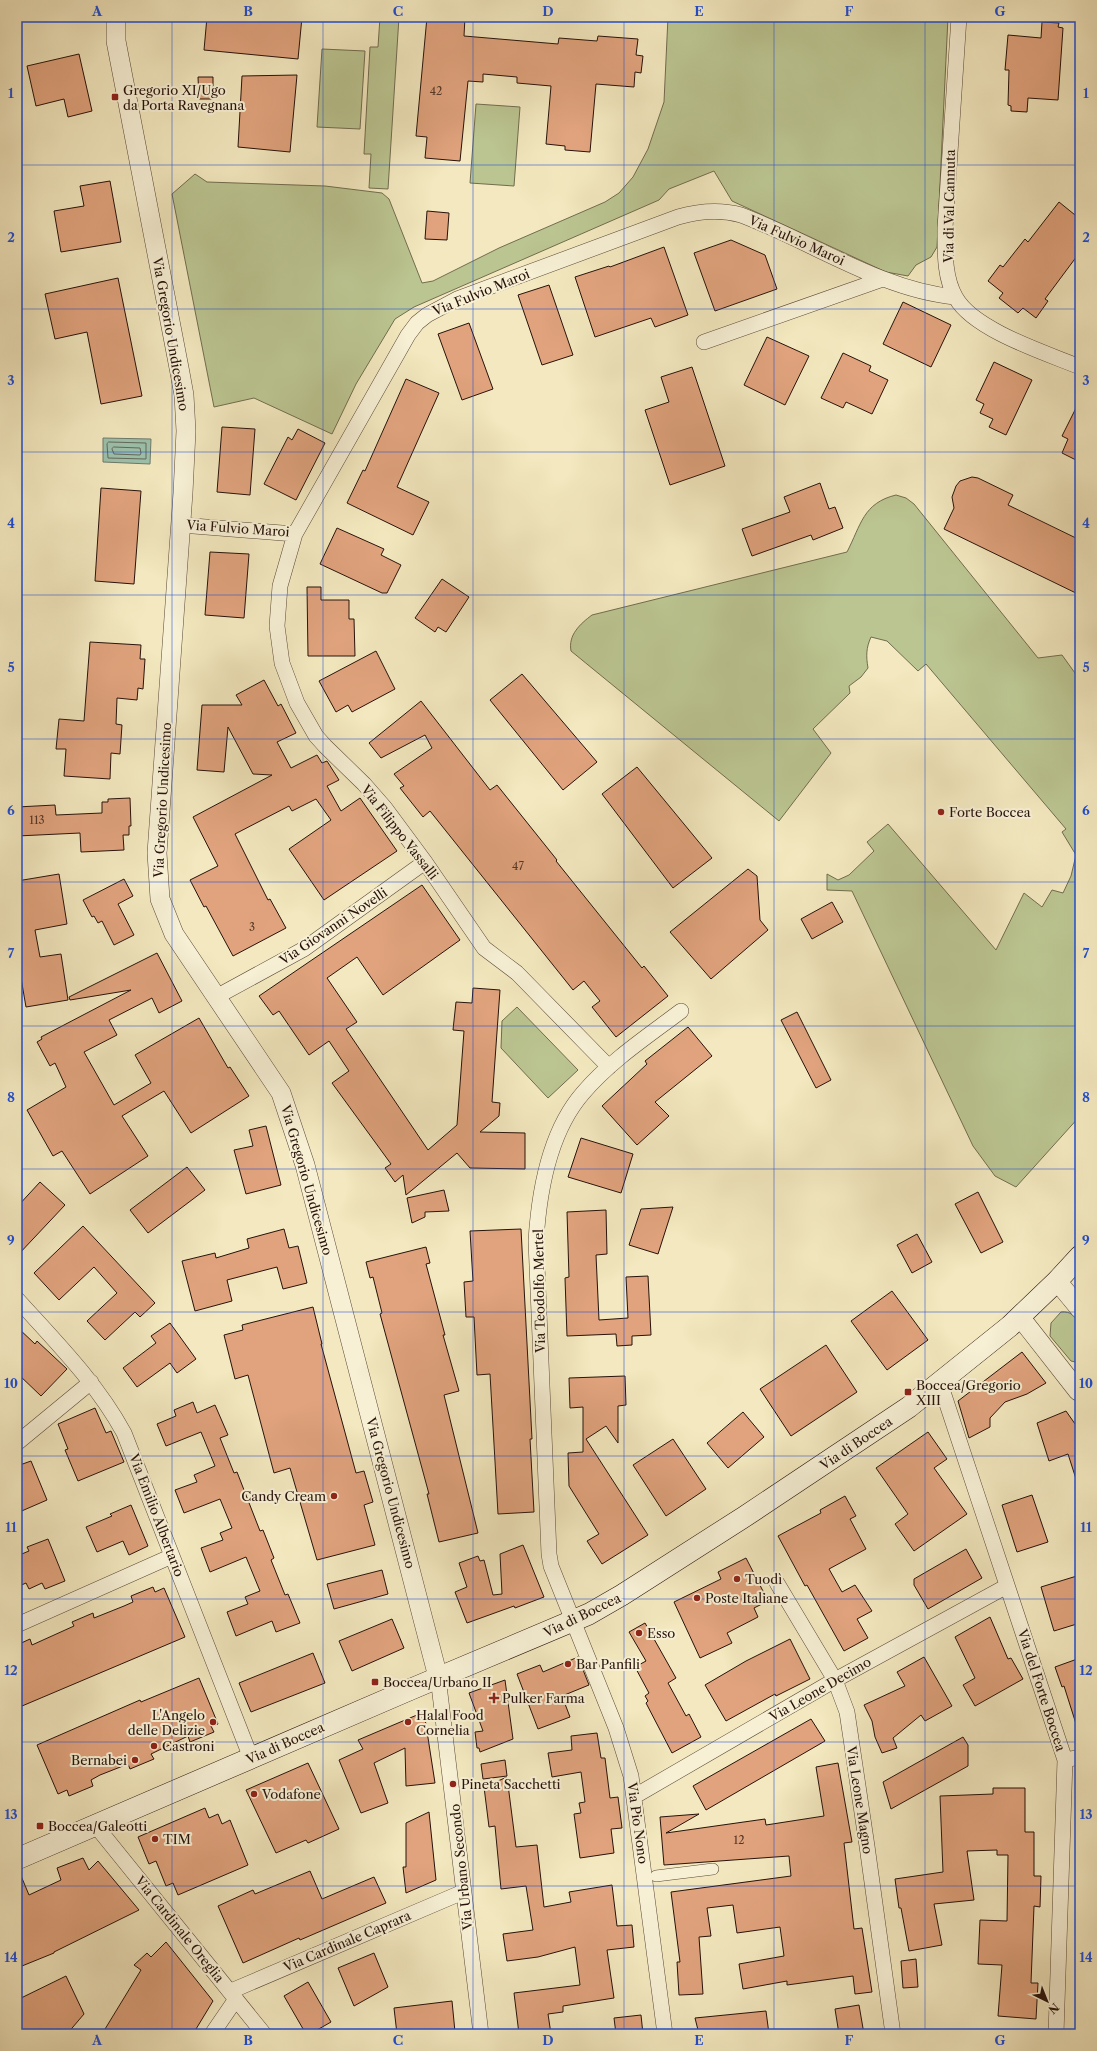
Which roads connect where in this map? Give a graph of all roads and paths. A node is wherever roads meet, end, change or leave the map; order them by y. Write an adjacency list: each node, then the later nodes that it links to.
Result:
1 (107, 17): 4 (street, Via Gregorio Undicesimo)
2 (116, 17): 4 (street, Via Gregorio Undicesimo)
3 (958, 17): 6 (street, Via di Val Cannuta)
4 (116, 41): 9 (street, Via Gregorio Undicesimo)
5 (883, 279): 6 (street, Via Fulvio Maroi); 7 (street); 10 (street, Via Fulvio Maroi)
6 (955, 297): 8 (street, Via di Val Cannuta)
7 (704, 342)
8 (1080, 368)
9 (181, 525): 10 (street, Via Fulvio Maroi); 12 (street, Via Gregorio Undicesimo)
10 (294, 534): 11 (street, Via Filippo Vassalli)
11 (425, 862): 12 (street, Via Giovanni Novelli); 14 (street, Via Filippo Vassalli)
12 (216, 997): 29 (street, Via Gregorio Undicesimo)
13 (681, 1011): 14 (street, Via Teodolfo Mertel)
14 (609, 1067): 27 (street, Via Teodolfo Mertel)
15 (1080, 1256): 16 (main road, Via di Boccea)
16 (1057, 1281): 18 (street); 19 (main road, Via di Boccea)
17 (17, 1299): 20 (street, Via Emilio Albertario)
18 (1080, 1310)
19 (1020, 1317): 21 (main road, Via di Boccea); 22 (street)
20 (91, 1382): 23 (street); 24 (street, Via Emilio Albertario)
21 (940, 1383): 26 (street, Via del Forte Boccea); 27 (main road, Via di Boccea)
22 (1079, 1392)
23 (17, 1443)
24 (172, 1556): 28 (street); 32 (street, Via Emilio Albertario)
25 (777, 1583): 30 (street, Via Leone Magno)
26 (1007, 1586): 30 (street, Via Leone Decimo); 33 (street, Via del Forte Boccea)
27 (574, 1622): 29 (main road, Via di Boccea); 34 (street, Via Pio Nono)
28 (17, 1624)
29 (438, 1677): 32 (main road, Via di Boccea); 39 (street, Via Urbano Secondo)
30 (835, 1680): 34 (street, Via Leone Decimo); 45 (street, Via Leone Magno)
31 (1080, 1757): 33 (street)
32 (251, 1758): 35 (main road, Via di Boccea)
33 (1065, 1760): 46 (street, Via del Forte Boccea)
34 (634, 1796): 44 (street, Via Pio Nono)
35 (96, 1826): 36 (main road, Via di Boccea); 40 (street, Via Cardinale Oreglia)
36 (17, 1859)
37 (713, 1868): 38 (street)
38 (656, 1876)
39 (463, 1892): 40 (street, Via Cardinale Caprara); 43 (street, Via Urbano Secondo)
40 (234, 1995): 41 (street); 42 (street, Via Cardinale Oreglia)
41 (212, 2034)
42 (264, 2034)
43 (481, 2034)
44 (665, 2034)
45 (893, 2034)
46 (1056, 2034)

